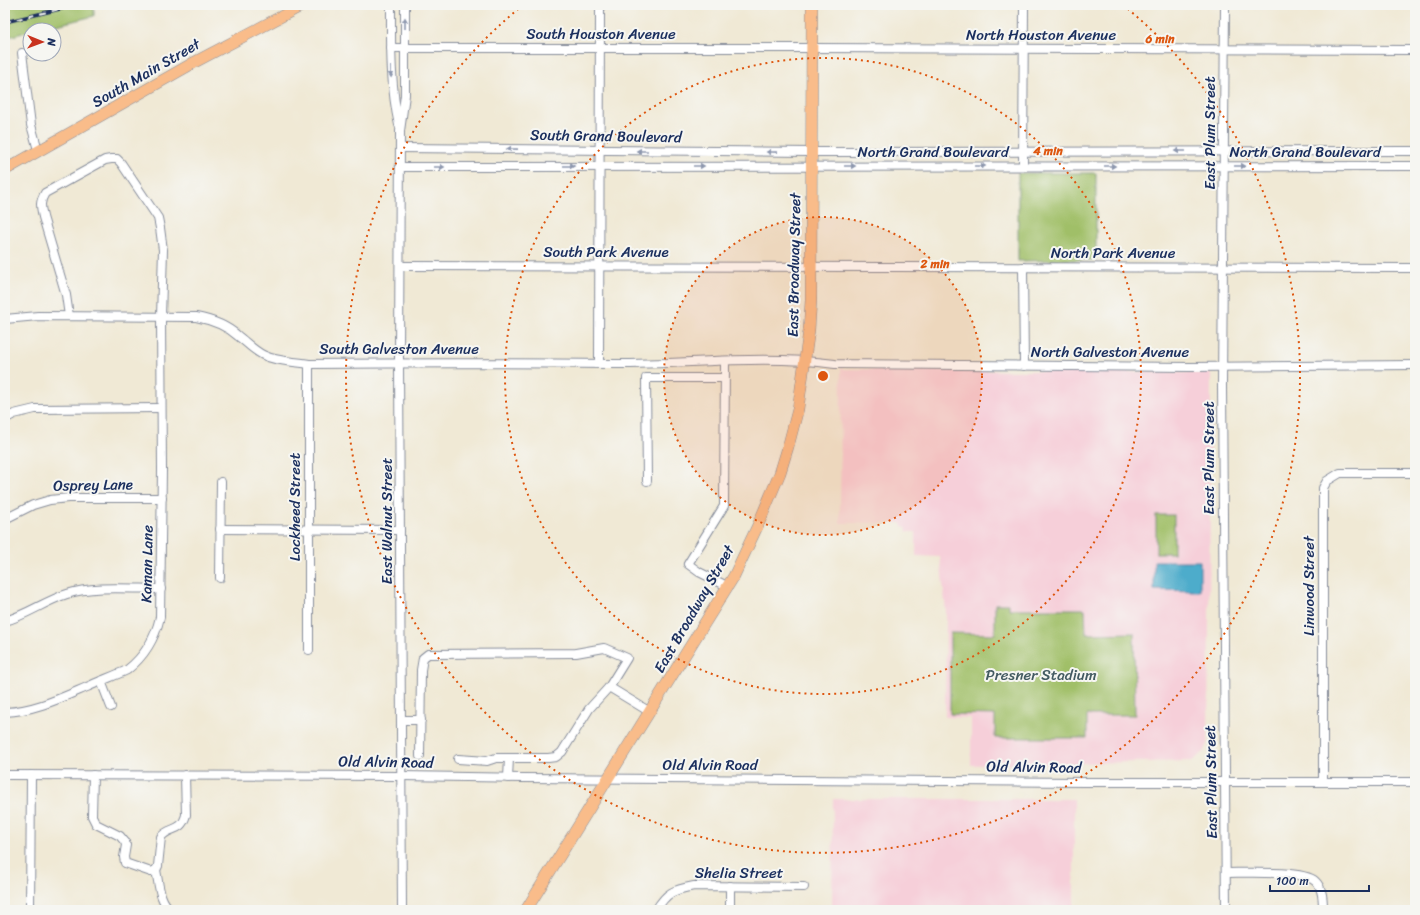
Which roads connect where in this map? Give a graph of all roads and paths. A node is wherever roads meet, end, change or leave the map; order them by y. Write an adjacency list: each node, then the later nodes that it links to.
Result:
1 (303, 5): 18 (main road, South Main Street)
2 (391, 5): 8 (street, East Walnut Street)
3 (405, 5): 9 (street, East Walnut Street, one-way to 3)
4 (600, 5): 10 (street)
5 (812, 5): 11 (main road, East Broadway Street)
6 (1024, 5): 12 (street)
7 (1225, 5): 13 (street, East Plum Street)
8 (391, 48): 9 (street, South Houston Avenue); 16 (street, East Walnut Street, one-way to 16)
9 (405, 48): 10 (street, South Houston Avenue); 16 (street, East Walnut Street)
10 (600, 48): 11 (street, South Houston Avenue); 19 (street)
11 (812, 48): 12 (street, North Houston Avenue); 22 (main road, East Broadway Street)
12 (1024, 49): 13 (street, North Houston Avenue); 23 (street)
13 (1225, 49): 14 (street, North Houston Avenue); 20 (street, East Plum Street)
14 (1415, 50)
15 (23, 62): 18 (street)
16 (400, 131): 17 (street, East Walnut Street)
17 (400, 148): 19 (street, South Grand Boulevard, one-way to 17); 29 (street, East Walnut Street)
18 (38, 150): 30 (main road, South Main Street)
19 (600, 150): 22 (street, South Grand Boulevard, one-way to 19); 24 (street)
20 (1225, 151): 21 (street, North Grand Boulevard); 23 (street, North Grand Boulevard, one-way to 23); 27 (street, East Plum Street)
21 (1415, 151)
22 (811, 152): 23 (street, North Grand Boulevard); 25 (main road, East Broadway Street)
23 (1023, 152): 26 (street)
24 (600, 166): 25 (street, South Grand Boulevard, one-way to 25); 29 (street, South Grand Boulevard, one-way to 24); 32 (street)
25 (811, 166): 26 (street, North Grand Boulevard, one-way to 26); 33 (main road, East Broadway Street)
26 (1023, 166): 27 (street, North Grand Boulevard, one-way to 27)
27 (1224, 166): 28 (street, North Grand Boulevard, one-way to 28); 35 (street, East Plum Street)
28 (1415, 166)
29 (400, 167): 31 (street, East Walnut Street)
30 (5, 170)
31 (400, 266): 32 (street, South Park Avenue); 42 (street, East Walnut Street)
32 (599, 266): 33 (street, South Park Avenue); 44 (street)
33 (811, 267): 34 (street, North Park Avenue); 40 (main road, East Broadway Street)
34 (1023, 267): 35 (street, North Park Avenue); 46 (street)
35 (1223, 267): 36 (street, North Park Avenue); 47 (street, East Plum Street)
36 (1415, 268)
37 (69, 316): 38 (street, South Galveston Avenue); 38 (street, Kaman Lane); 39 (street, South Galveston Avenue)
38 (161, 317): 43 (street, South Galveston Avenue); 49 (street, Kaman Lane)
39 (5, 319)
40 (805, 360): 41 (street, South Galveston Avenue); 46 (street, North Galveston Avenue); 60 (main road, East Broadway Street)
41 (725, 361): 44 (street, South Galveston Avenue); 48 (street)
42 (399, 363): 43 (street, South Galveston Avenue); 44 (street, South Galveston Avenue); 58 (street, East Walnut Street)
43 (309, 364): 57 (street, Lockheed Street)
44 (598, 364)
45 (1415, 365): 47 (street, North Galveston Avenue)
46 (1024, 366): 47 (street, North Galveston Avenue)
47 (1222, 366): 81 (street, East Plum Street)
48 (724, 378): 52 (street); 60 (street)
49 (161, 408): 50 (street); 54 (street, Kaman Lane)
50 (5, 419)
51 (1415, 473): 82 (street, Linwood Street)
52 (647, 481)
53 (221, 482): 56 (street)
54 (162, 498): 55 (street, Osprey Lane); 61 (street, Kaman Lane)
55 (5, 519)
56 (220, 529): 57 (street); 59 (street)
57 (309, 530): 58 (street); 63 (street, Lockheed Street)
58 (400, 530): 69 (street, East Walnut Street)
59 (220, 578)
60 (728, 586): 68 (main road, East Broadway Street)
61 (161, 589): 62 (street); 64 (street, Kaman Lane)
62 (5, 621)
63 (309, 650)
64 (101, 681): 66 (street); 67 (street, Kaman Lane)
65 (609, 688): 68 (street); 70 (street); 72 (street)
66 (111, 706)
67 (5, 712)
68 (650, 712): 80 (main road, East Broadway Street)
69 (401, 720): 70 (street); 78 (street, East Walnut Street)
70 (421, 720): 71 (street)
71 (420, 756)
72 (509, 758): 73 (street); 79 (street)
73 (458, 760)
74 (5, 775): 75 (street, Old Alvin Road)
75 (30, 775): 76 (street, Old Alvin Road); 89 (street)
76 (93, 775): 77 (street, Old Alvin Road); 84 (street)
77 (185, 775): 78 (street, Old Alvin Road); 84 (street)
78 (401, 776): 79 (street, Old Alvin Road); 90 (street, East Walnut Street)
79 (508, 778): 80 (street, Old Alvin Road)
80 (609, 779): 81 (street, Old Alvin Road); 91 (main road, East Broadway Street)
81 (1225, 782): 82 (street, Old Alvin Road); 85 (street, East Plum Street)
82 (1323, 782): 83 (street, Old Alvin Road)
83 (1415, 782)
84 (156, 870): 88 (street)
85 (1226, 873): 94 (street, East Plum Street); 95 (street)
86 (730, 886): 87 (street, Shelia Street); 92 (street, Shelia Street); 93 (street)
87 (804, 887)
88 (166, 909)
89 (30, 910)
90 (402, 910)
91 (526, 910)
92 (656, 910)
93 (730, 910)
94 (1226, 910)
95 (1323, 910)

